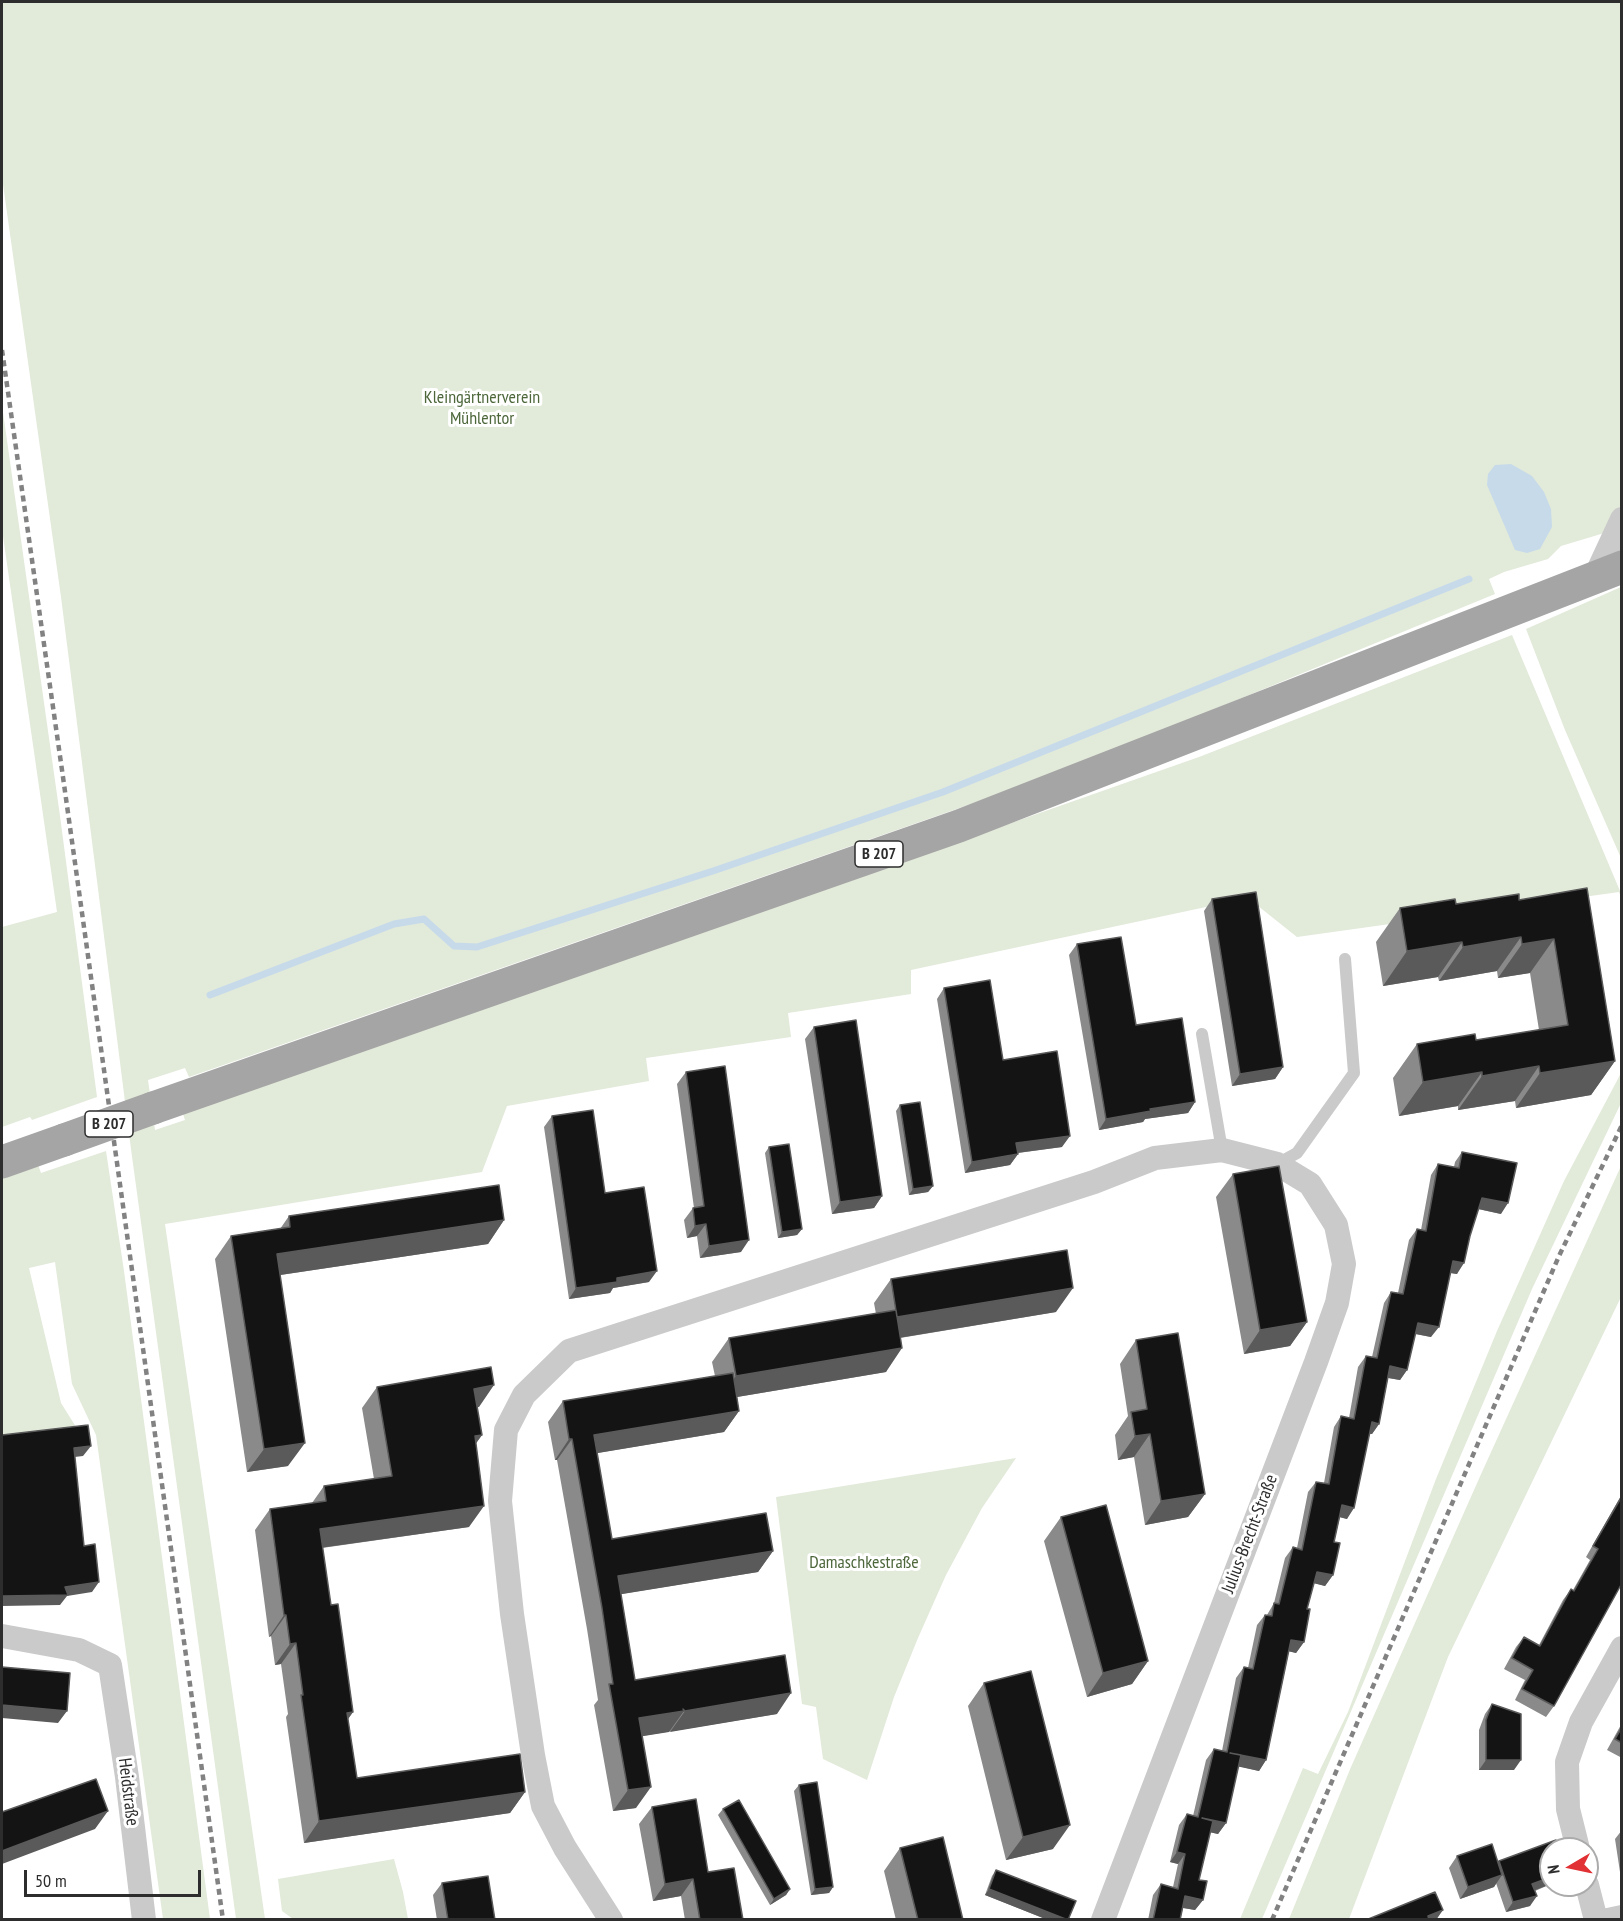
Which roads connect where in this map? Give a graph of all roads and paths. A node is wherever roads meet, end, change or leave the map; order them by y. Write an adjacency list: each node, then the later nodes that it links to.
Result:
1 (1622, 519): 2 (street)
2 (1608, 572): 6 (main road, B 207, bridge)
3 (1345, 958): 7 (lane)
4 (1203, 1034): 5 (lane)
5 (1222, 1150): 7 (street); 14 (street)
6 (2, 1162)
7 (1277, 1164): 15 (street, Julius-Brecht-Straße)
8 (2, 1636): 13 (street, Heidstraße)
9 (1622, 1648): 10 (street)
10 (1575, 1837)
11 (1590, 1897): 16 (street)
12 (1622, 1917): 17 (street)
13 (144, 1920)
14 (610, 1920)
15 (1103, 1920)
16 (1596, 1920)
17 (1608, 1920)

